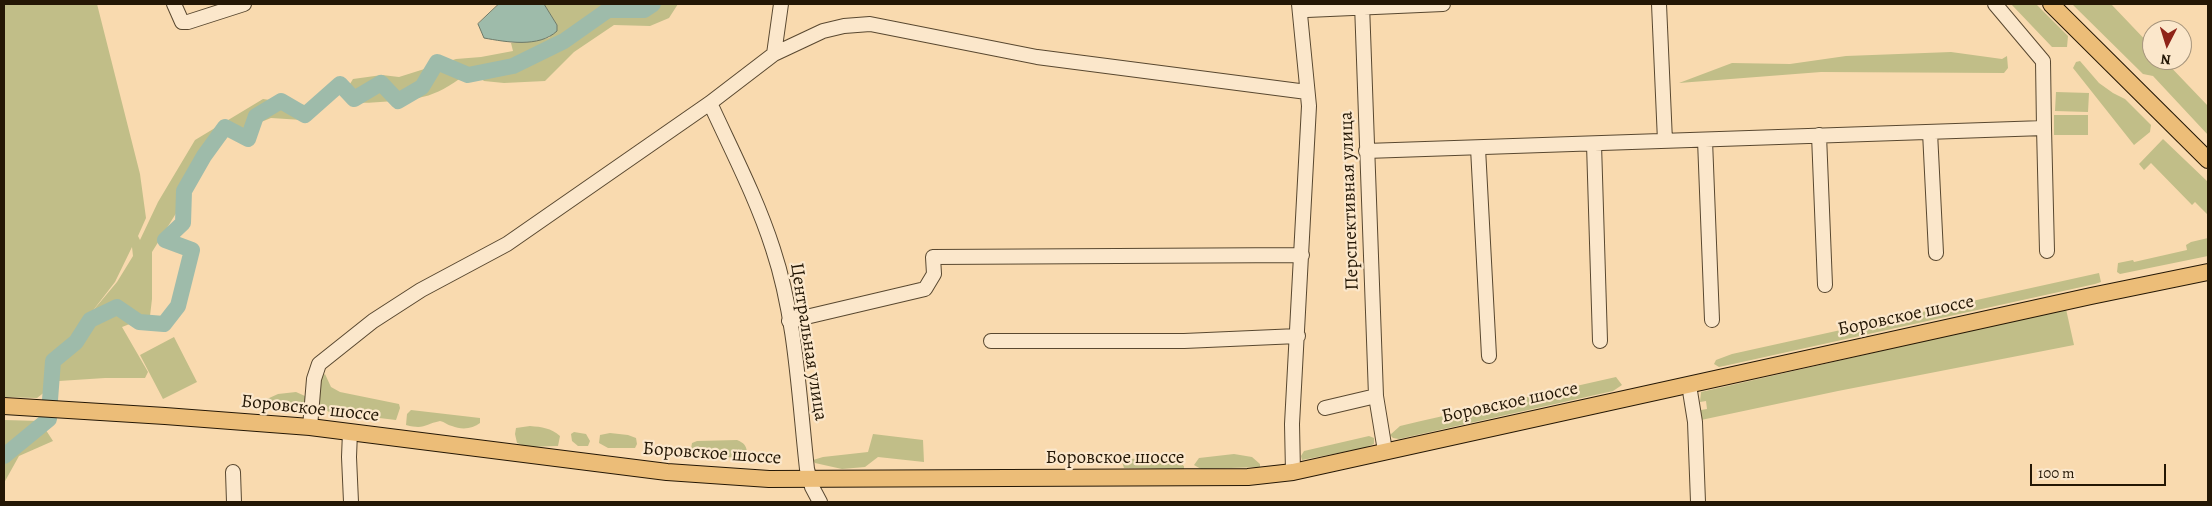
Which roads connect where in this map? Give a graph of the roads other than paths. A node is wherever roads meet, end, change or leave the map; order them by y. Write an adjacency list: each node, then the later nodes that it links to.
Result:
1 (174, 4): 2 (street)
2 (244, 4)
3 (781, 4): 10 (street)
4 (1443, 4): 8 (street)
5 (1659, 4): 17 (street)
6 (1995, 4): 13 (street)
7 (2051, 4): 21 (main road)
8 (1362, 6): 9 (street); 20 (street, Перспективная улица)
9 (1303, 7): 11 (street)
10 (774, 54): 11 (street); 12 (street)
11 (1308, 92): 24 (street)
12 (710, 103): 28 (street, Центральная улица); 37 (street)
13 (2044, 128): 14 (street); 22 (street)
14 (1930, 132): 15 (street); 23 (street)
15 (1819, 135): 16 (street); 26 (street)
16 (1705, 140): 17 (street); 27 (street)
17 (1665, 141): 18 (street)
18 (1594, 144): 19 (street); 31 (street)
19 (1478, 148): 20 (street); 32 (street)
20 (1366, 151): 34 (street, Перспективная улица)
21 (2208, 160)
22 (2047, 251)
23 (1936, 253)
24 (1302, 255): 28 (street); 29 (street)
25 (2208, 272): 33 (main road, Боровское шоссе)
26 (1825, 285)
27 (1712, 320)
28 (789, 321): 42 (street, Центральная улица)
29 (1298, 336): 30 (street); 41 (street)
30 (991, 341)
31 (1600, 341)
32 (1489, 356)
33 (1689, 384): 39 (main road, Боровское шоссе); 46 (street)
34 (1376, 396): 36 (street); 39 (street, Перспективная улица)
35 (4, 406): 37 (main road, Боровское шоссе)
36 (1325, 408)
37 (310, 427): 38 (main road, Боровское шоссе)
38 (350, 432): 42 (main road, Боровское шоссе); 44 (street)
39 (1385, 451): 41 (main road, Боровское шоссе)
40 (233, 472): 43 (street)
41 (1292, 472): 42 (main road, Боровское шоссе)
42 (811, 480): 45 (street, Центральная улица)
43 (234, 502)
44 (351, 502)
45 (820, 502)
46 (1698, 502)

